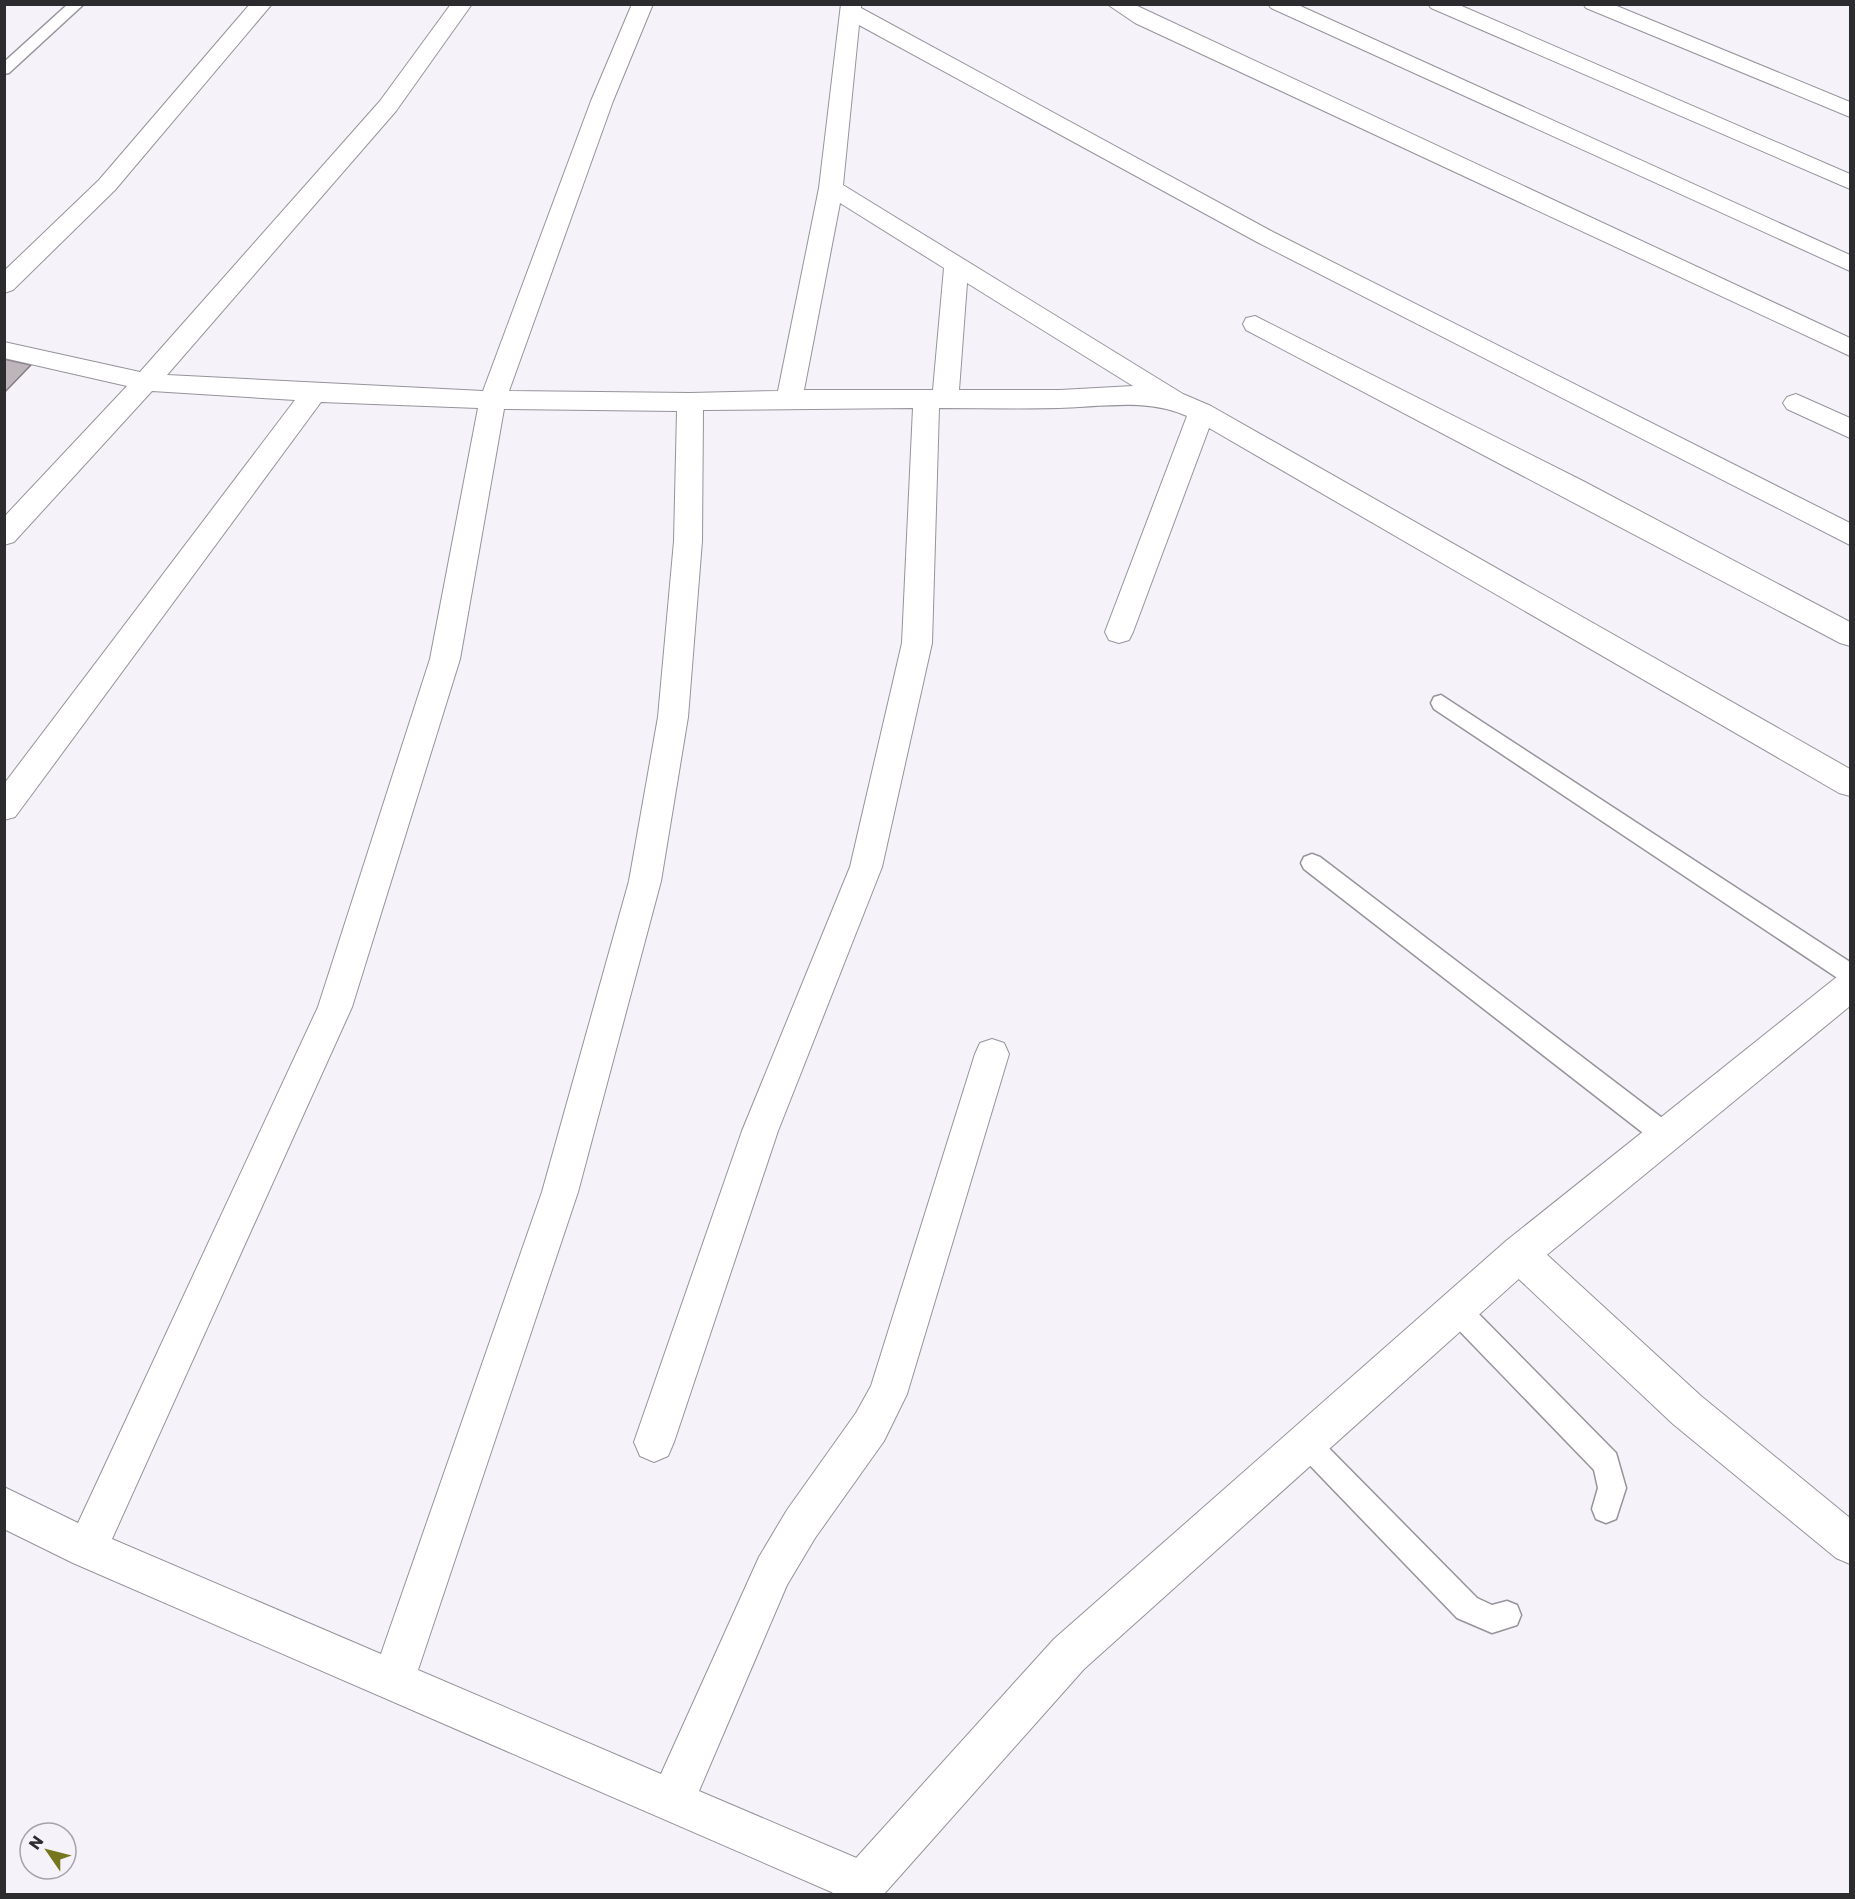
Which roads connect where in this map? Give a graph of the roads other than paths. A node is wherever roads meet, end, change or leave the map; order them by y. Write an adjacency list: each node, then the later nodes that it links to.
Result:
1 (77, 4): 11 (lane)
2 (262, 4): 17 (street)
3 (462, 4): 21 (street)
4 (643, 4): 25 (street)
5 (1117, 4): 19 (street)
6 (1278, 4): 10 (street)
7 (1438, 4): 13 (street)
8 (1593, 4): 12 (street)
9 (850, 8): 14 (street); 32 (street)
10 (1307, 10): 16 (street)
11 (4, 70)
12 (1851, 110)
13 (1851, 182)
14 (831, 188): 15 (street); 23 (street)
15 (956, 264): 24 (street); 26 (street)
16 (1851, 264)
17 (4, 285)
18 (1255, 324): 34 (street)
19 (1851, 348)
20 (4, 350): 21 (street)
21 (146, 382): 22 (street); 31 (street)
22 (314, 393): 25 (street); 37 (street)
23 (789, 399): 24 (street); 27 (street)
24 (935, 399): 26 (street); 45 (street)
25 (493, 400): 27 (street); 50 (street)
26 (1174, 400): 29 (street)
27 (690, 402): 52 (street)
28 (1796, 403): 30 (street)
29 (1202, 412): 33 (street); 36 (street)
30 (1851, 429)
31 (4, 535)
32 (1851, 535)
33 (1119, 632)
34 (1851, 635)
35 (1441, 703): 39 (lane)
36 (1851, 784)
37 (4, 808)
38 (1312, 863): 42 (lane)
39 (1851, 974)
40 (1851, 986): 42 (street)
41 (992, 1054): 53 (street)
42 (1665, 1135): 43 (street)
43 (1519, 1254): 44 (street); 49 (street)
44 (1456, 1309): 46 (street); 48 (lane)
45 (654, 1442)
46 (1306, 1443): 51 (lane); 54 (street)
47 (4, 1507): 50 (street)
48 (1605, 1509)
49 (1851, 1544)
50 (87, 1550): 52 (street)
51 (1507, 1615)
52 (393, 1681): 53 (street)
53 (672, 1801): 54 (street)
54 (859, 1889)

